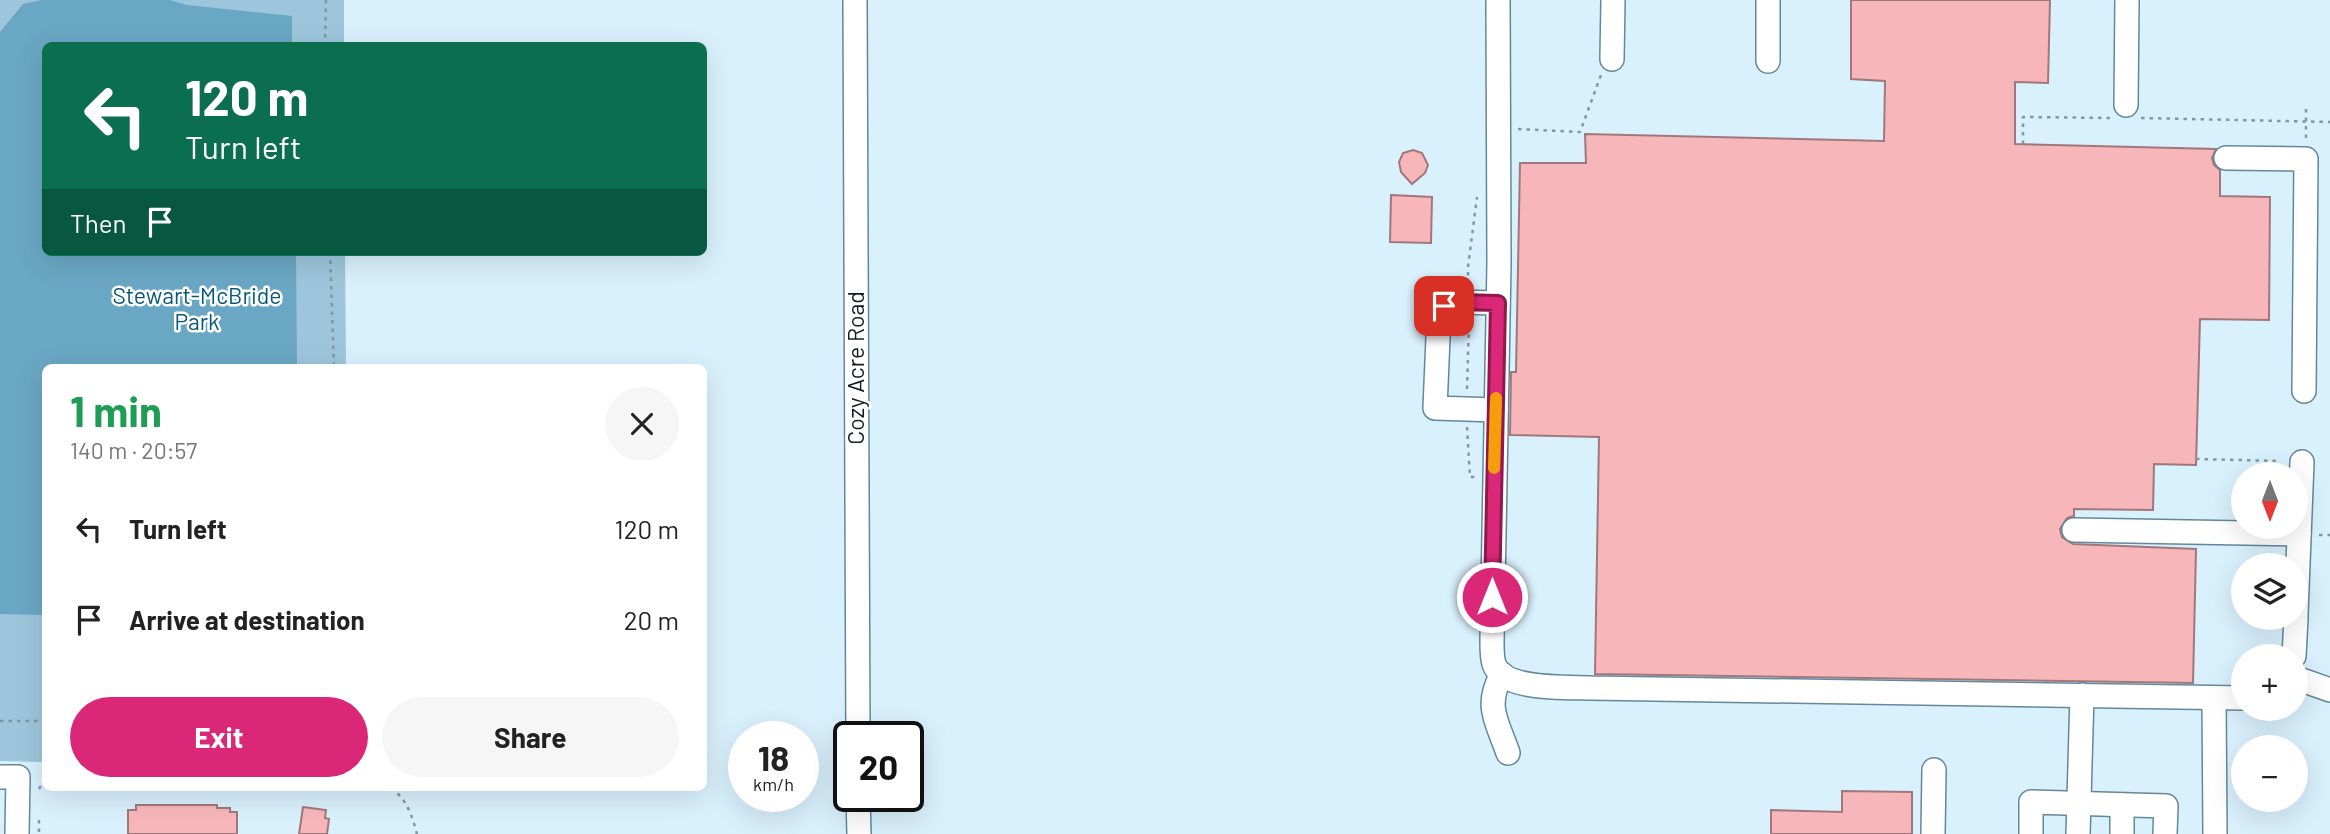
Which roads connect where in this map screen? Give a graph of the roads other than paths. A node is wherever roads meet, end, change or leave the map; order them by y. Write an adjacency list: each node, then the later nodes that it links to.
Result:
1 (855, 0): 21 (street, Cozy Acre Road)
2 (1498, 0): 10 (street)
3 (1613, 0): 7 (street)
4 (1768, 0): 6 (street)
5 (2127, 0): 8 (street)
6 (1768, 61)
7 (1607, 64)
8 (2124, 114)
9 (2226, 158): 11 (street)
10 (1498, 303): 12 (street); 12 (street)
11 (2304, 391)
12 (1496, 410): 15 (street)
13 (2074, 530): 14 (street)
14 (2231, 533)
15 (1502, 674): 18 (street); 22 (street)
16 (2308, 682): 17 (street)
17 (2330, 690)
18 (2082, 695): 19 (street); 25 (street)
19 (2214, 698): 20 (street); 35 (street)
20 (2231, 698)
21 (858, 721)
22 (1508, 753)
23 (1934, 770): 30 (street)
24 (9, 777): 28 (street)
25 (2079, 804): 26 (street); 31 (street); 32 (street)
26 (2122, 805): 33 (street); 34 (street)
27 (858, 812): 29 (street)
28 (17, 834)
29 (859, 834)
30 (1933, 834)
31 (2031, 834)
32 (2078, 834)
33 (2122, 834)
34 (2165, 834)
35 (2215, 834)

